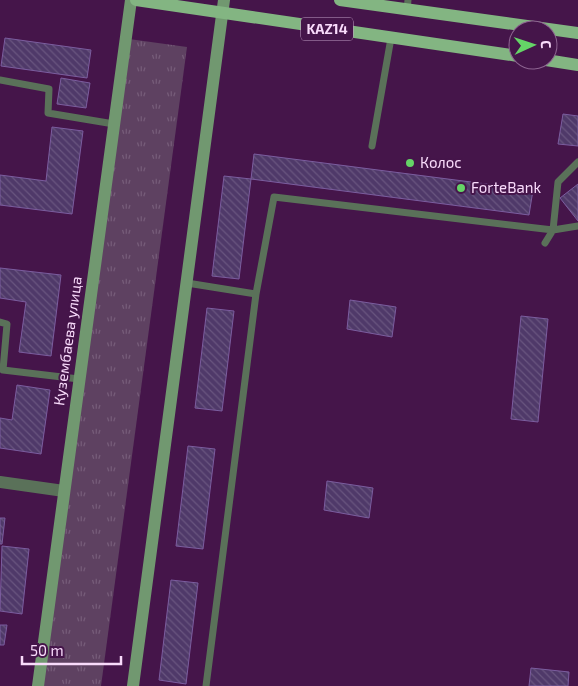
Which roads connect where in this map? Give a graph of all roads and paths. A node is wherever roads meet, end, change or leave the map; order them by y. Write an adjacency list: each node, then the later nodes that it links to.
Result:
1 (131, 0): 13 (street, Кузембаева улица)
2 (136, 0): 6 (main road, KAZ14)
3 (224, 0): 6 (street)
4 (340, 0): 5 (main road, KAZ14)
5 (408, 5): 7 (main road, KAZ14)
6 (222, 14): 8 (main road, KAZ14); 19 (street)
7 (578, 33)
8 (391, 38): 9 (main road, KAZ14); 14 (lane)
9 (508, 55)
10 (558, 62): 11 (main road)
11 (578, 65)
12 (0, 80): 13 (lane)
13 (114, 124): 24 (street, Кузембаева улица)
14 (372, 146)
15 (578, 162): 17 (lane)
16 (578, 226): 17 (lane)
17 (553, 230): 18 (lane); 20 (lane)
18 (545, 243)
19 (187, 283): 20 (lane); 28 (street)
20 (256, 294): 29 (lane)
21 (0, 322): 22 (lane)
22 (3, 370): 23 (lane); 24 (lane)
23 (0, 378)
24 (79, 379): 26 (street, Кузембаева улица)
25 (0, 482): 26 (street)
26 (64, 491): 27 (street, Кузембаева улица)
27 (38, 686)
28 (133, 686)
29 (206, 686)

